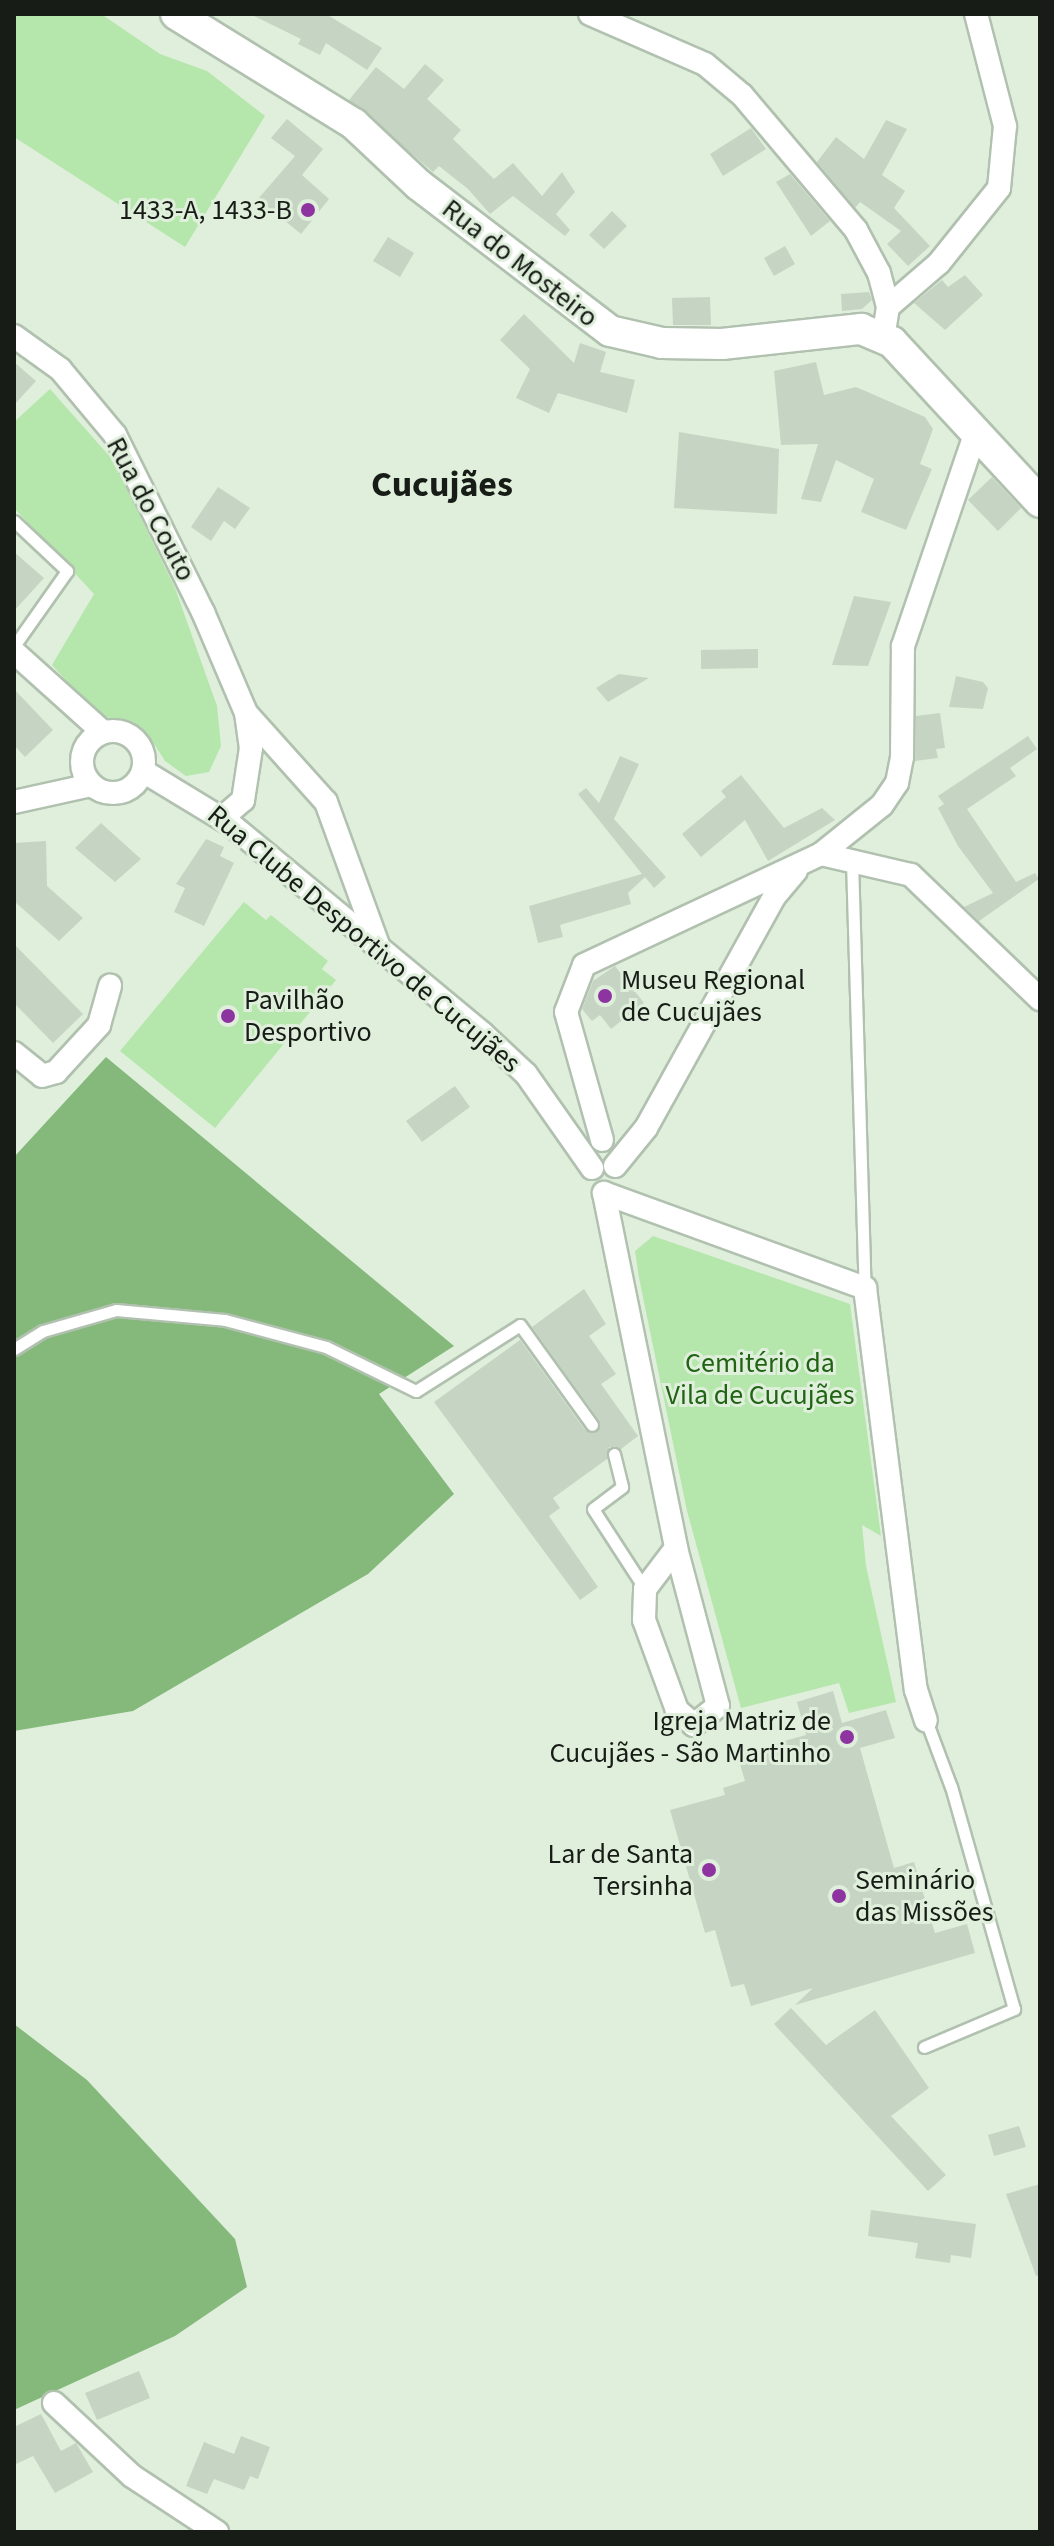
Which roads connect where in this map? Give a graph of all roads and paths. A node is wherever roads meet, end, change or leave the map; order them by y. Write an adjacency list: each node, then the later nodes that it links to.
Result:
1 (176, 14): 4 (main road, Rua do Mosteiro)
2 (590, 14): 4 (street)
3 (976, 14): 4 (street)
4 (885, 322): 6 (main road, Rua do Mosteiro)
5 (14, 336): 11 (street, Rua do Couto)
6 (976, 431): 7 (main road, Rua do Mosteiro); 18 (street)
7 (1040, 502)
8 (14, 521): 9 (lane)
9 (14, 646)
10 (14, 652): 12 (street)
11 (246, 713): 16 (street, Rua do Couto); 19 (street, Rua do Couto)
12 (103, 732): 13 (street); 14 (street)
13 (143, 771): 14 (street); 16 (street, Rua Clube Desportivo de Cucujães)
14 (91, 785): 15 (street)
15 (14, 802)
16 (222, 818): 19 (street, Rua Clube Desportivo de Cucujães)
17 (852, 857): 18 (street); 21 (street); 27 (lane)
18 (811, 859): 23 (street); 24 (street)
19 (381, 952): 25 (street, Rua Clube Desportivo de Cucujães)
20 (110, 986): 22 (street)
21 (1040, 999)
22 (14, 1053)
23 (602, 1140)
24 (615, 1166): 25 (street); 26 (street)
25 (592, 1168): 26 (street)
26 (604, 1193): 27 (street); 31 (street)
27 (865, 1288): 33 (street)
28 (14, 1349): 29 (lane)
29 (592, 1425)
30 (614, 1454): 32 (lane)
31 (676, 1548): 32 (street); 32 (street)
32 (645, 1589)
33 (926, 1720): 34 (lane)
34 (924, 2047)
35 (54, 2403): 36 (street)
36 (217, 2532)

